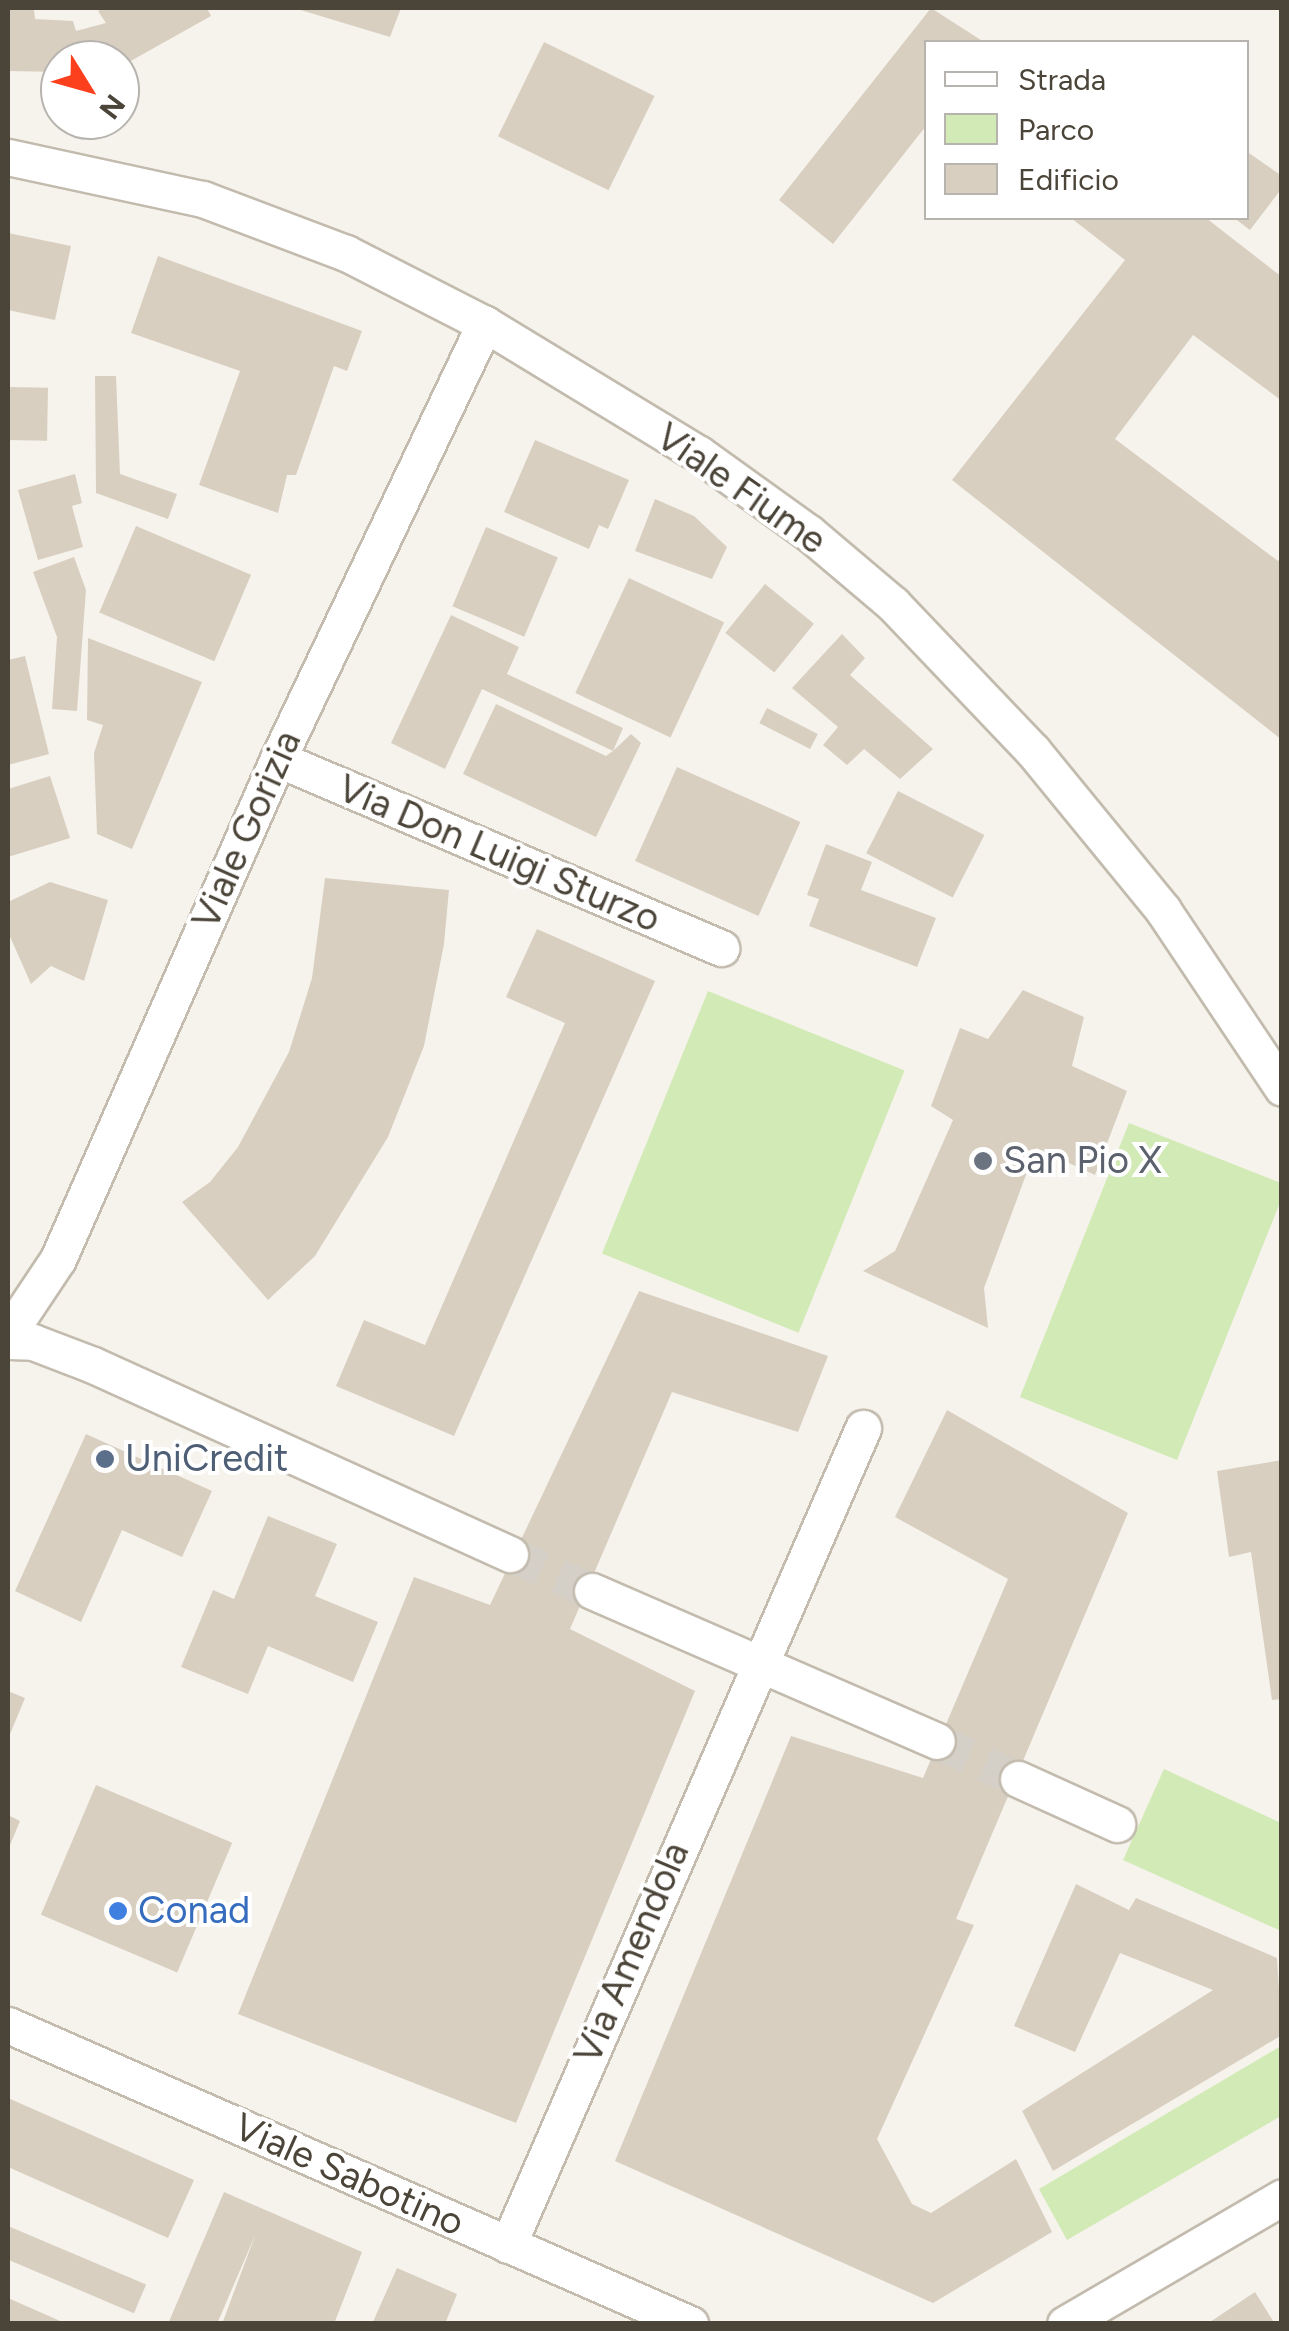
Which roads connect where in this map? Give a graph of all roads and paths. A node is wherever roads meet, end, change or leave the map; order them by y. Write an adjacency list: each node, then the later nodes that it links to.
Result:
1 (8, 157): 2 (street, Viale Fiume)
2 (485, 324): 3 (street, Viale Gorizia); 5 (street, Viale Fiume)
3 (278, 759): 4 (street, Via Don Luigi Sturzo); 6 (street, Viale Gorizia)
4 (721, 948)
5 (1282, 1088)
6 (8, 1337): 8 (street)
7 (863, 1428): 10 (street, Via Amendola)
8 (510, 1554)
9 (592, 1591): 10 (street)
10 (756, 1662): 11 (street); 16 (street, Via Amendola)
11 (937, 1741)
12 (1018, 1778): 13 (street)
13 (1117, 1824)
14 (8, 2025): 16 (street, Viale Sabotino)
15 (1282, 2197): 18 (street)
16 (508, 2245): 17 (street, Viale Sabotino)
17 (690, 2324)
18 (1065, 2324)

